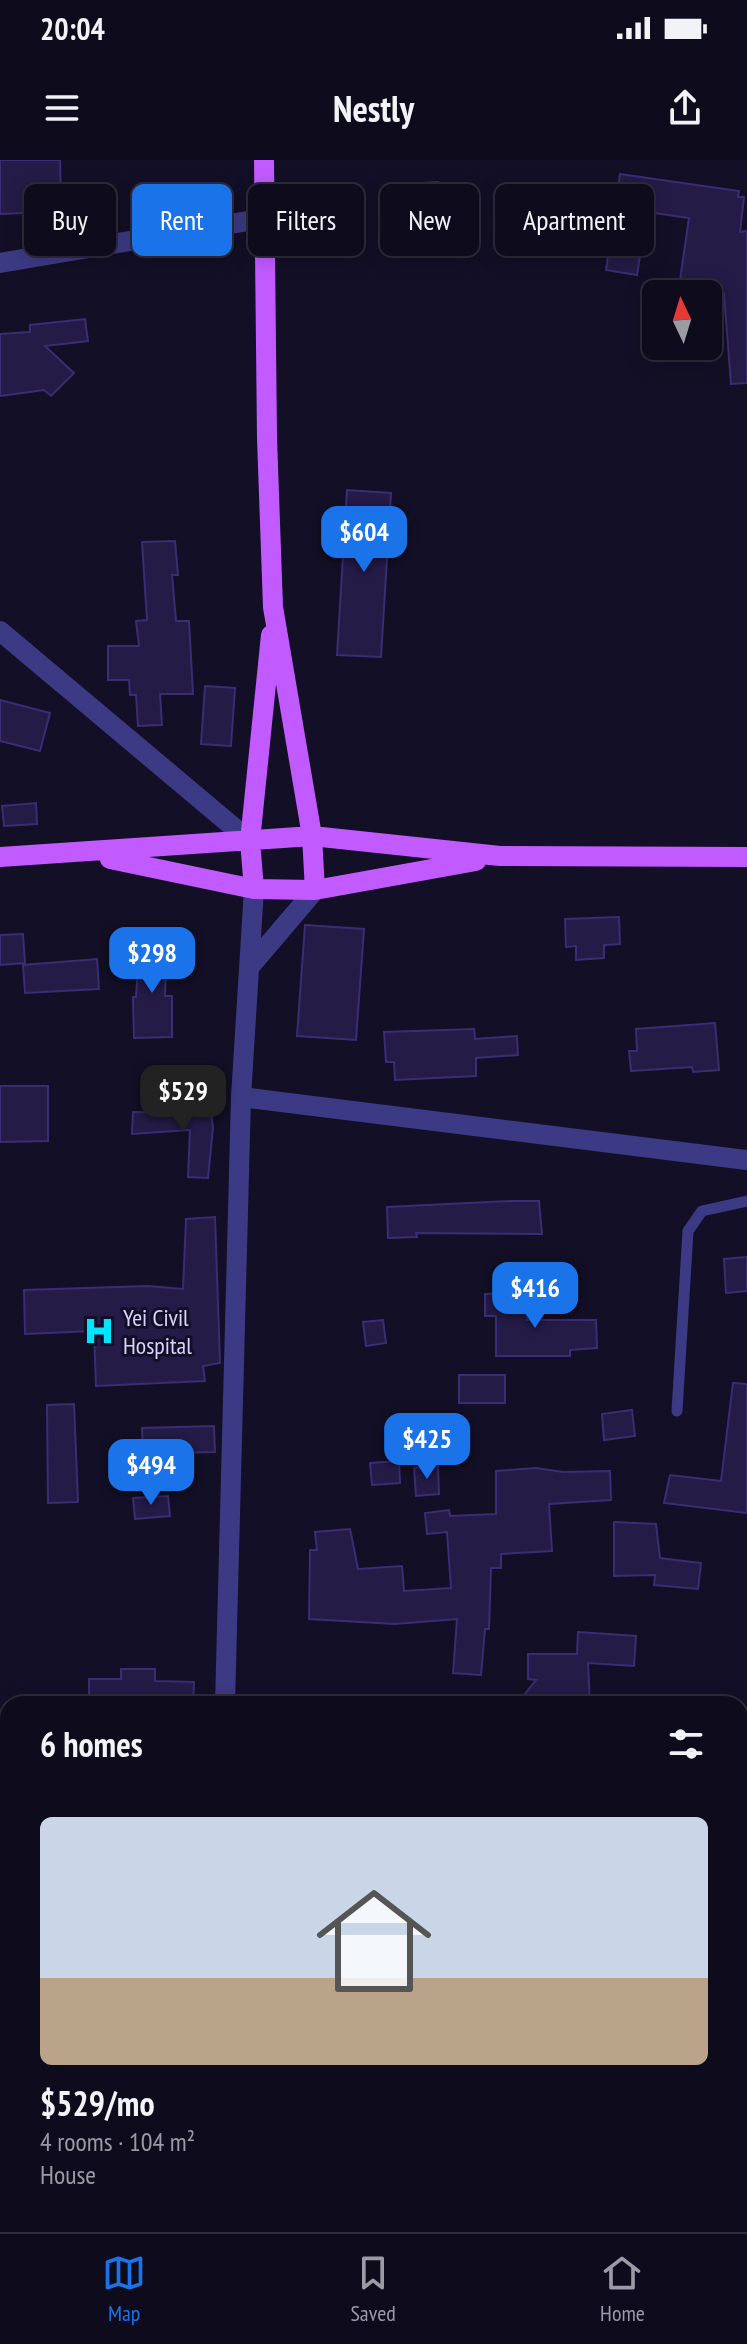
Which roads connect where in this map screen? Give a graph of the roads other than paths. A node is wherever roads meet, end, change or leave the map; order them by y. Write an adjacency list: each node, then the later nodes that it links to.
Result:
1 (264, 160): 2 (main road)
2 (264, 184)
3 (248, 221): 5 (street)
4 (265, 256): 6 (main road)
5 (0, 263)
6 (273, 607): 8 (main road); 9 (main road)
7 (0, 631): 9 (street)
8 (312, 836): 9 (main road); 11 (main road); 15 (main road)
9 (250, 841): 10 (main road); 14 (main road)
10 (85, 853): 12 (main road); 14 (main road)
11 (500, 856): 13 (main road); 15 (main road)
12 (0, 857)
13 (747, 857)
14 (254, 889): 15 (main road); 16 (street)
15 (315, 890): 16 (street)
16 (252, 964): 17 (street)
17 (241, 1097): 18 (street); 21 (street)
18 (747, 1160)
19 (747, 1201): 20 (lane)
20 (677, 1411)
21 (225, 1696)

